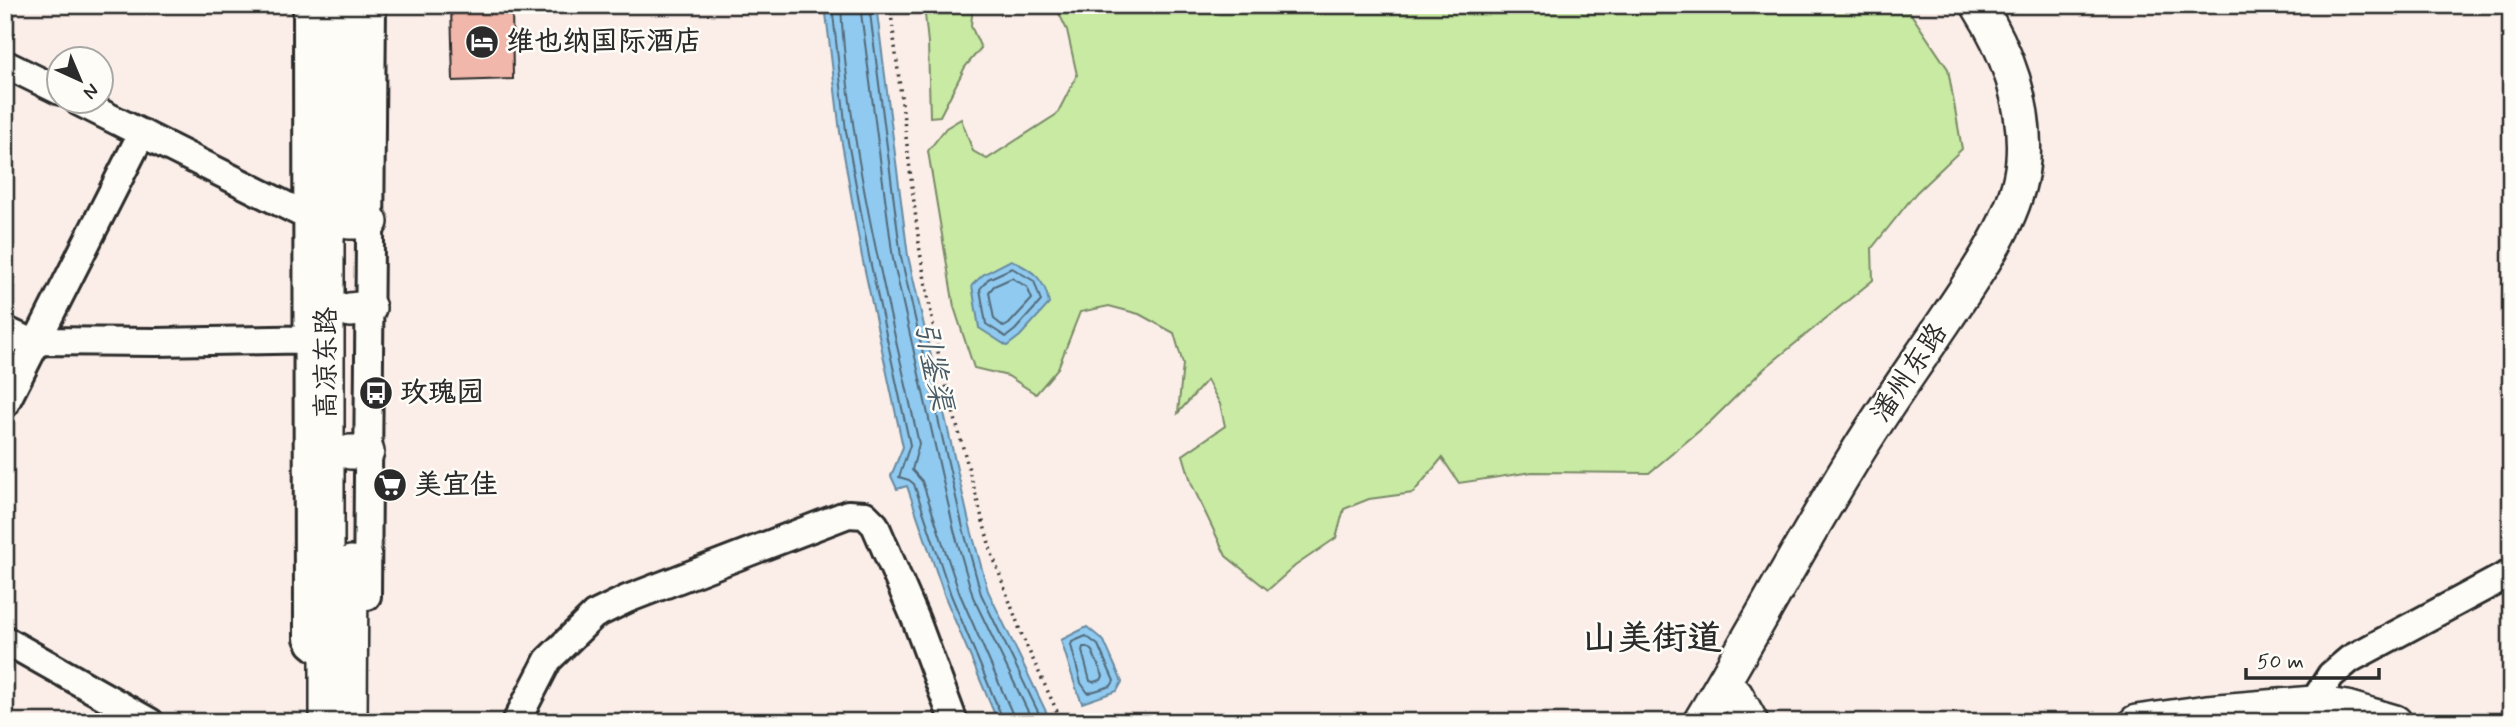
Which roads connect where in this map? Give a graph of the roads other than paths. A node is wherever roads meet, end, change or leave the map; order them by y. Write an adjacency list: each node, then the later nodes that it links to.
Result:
1 (307, 5): 11 (street)
2 (324, 5): 11 (main road, 高凉东路)
3 (349, 5): 11 (main road, 高凉东路)
4 (372, 5): 11 (street)
5 (1978, 5): 26 (main road, 潘州东路)
6 (1996, 5): 20 (main road, 潘州东路)
7 (5, 64): 8 (street)
8 (46, 84)
9 (107, 116): 10 (street)
10 (142, 133): 11 (street); 14 (street)
11 (339, 222): 13 (main road, 高凉东路); 18 (main road, 高凉东路)
12 (5, 330): 14 (street)
13 (317, 340): 14 (street); 18 (main road, 高凉东路)
14 (36, 341): 15 (street)
15 (5, 404)
16 (2511, 573): 19 (street)
17 (5, 640): 21 (street)
18 (339, 664): 22 (main road, 高凉东路); 23 (main road, 高凉东路)
19 (2312, 703): 27 (main road); 28 (main road)
20 (1736, 713)
21 (150, 722)
22 (327, 722)
23 (350, 722)
24 (516, 722): 25 (street)
25 (954, 722)
26 (1700, 722)
27 (2136, 722)
28 (2395, 722)

